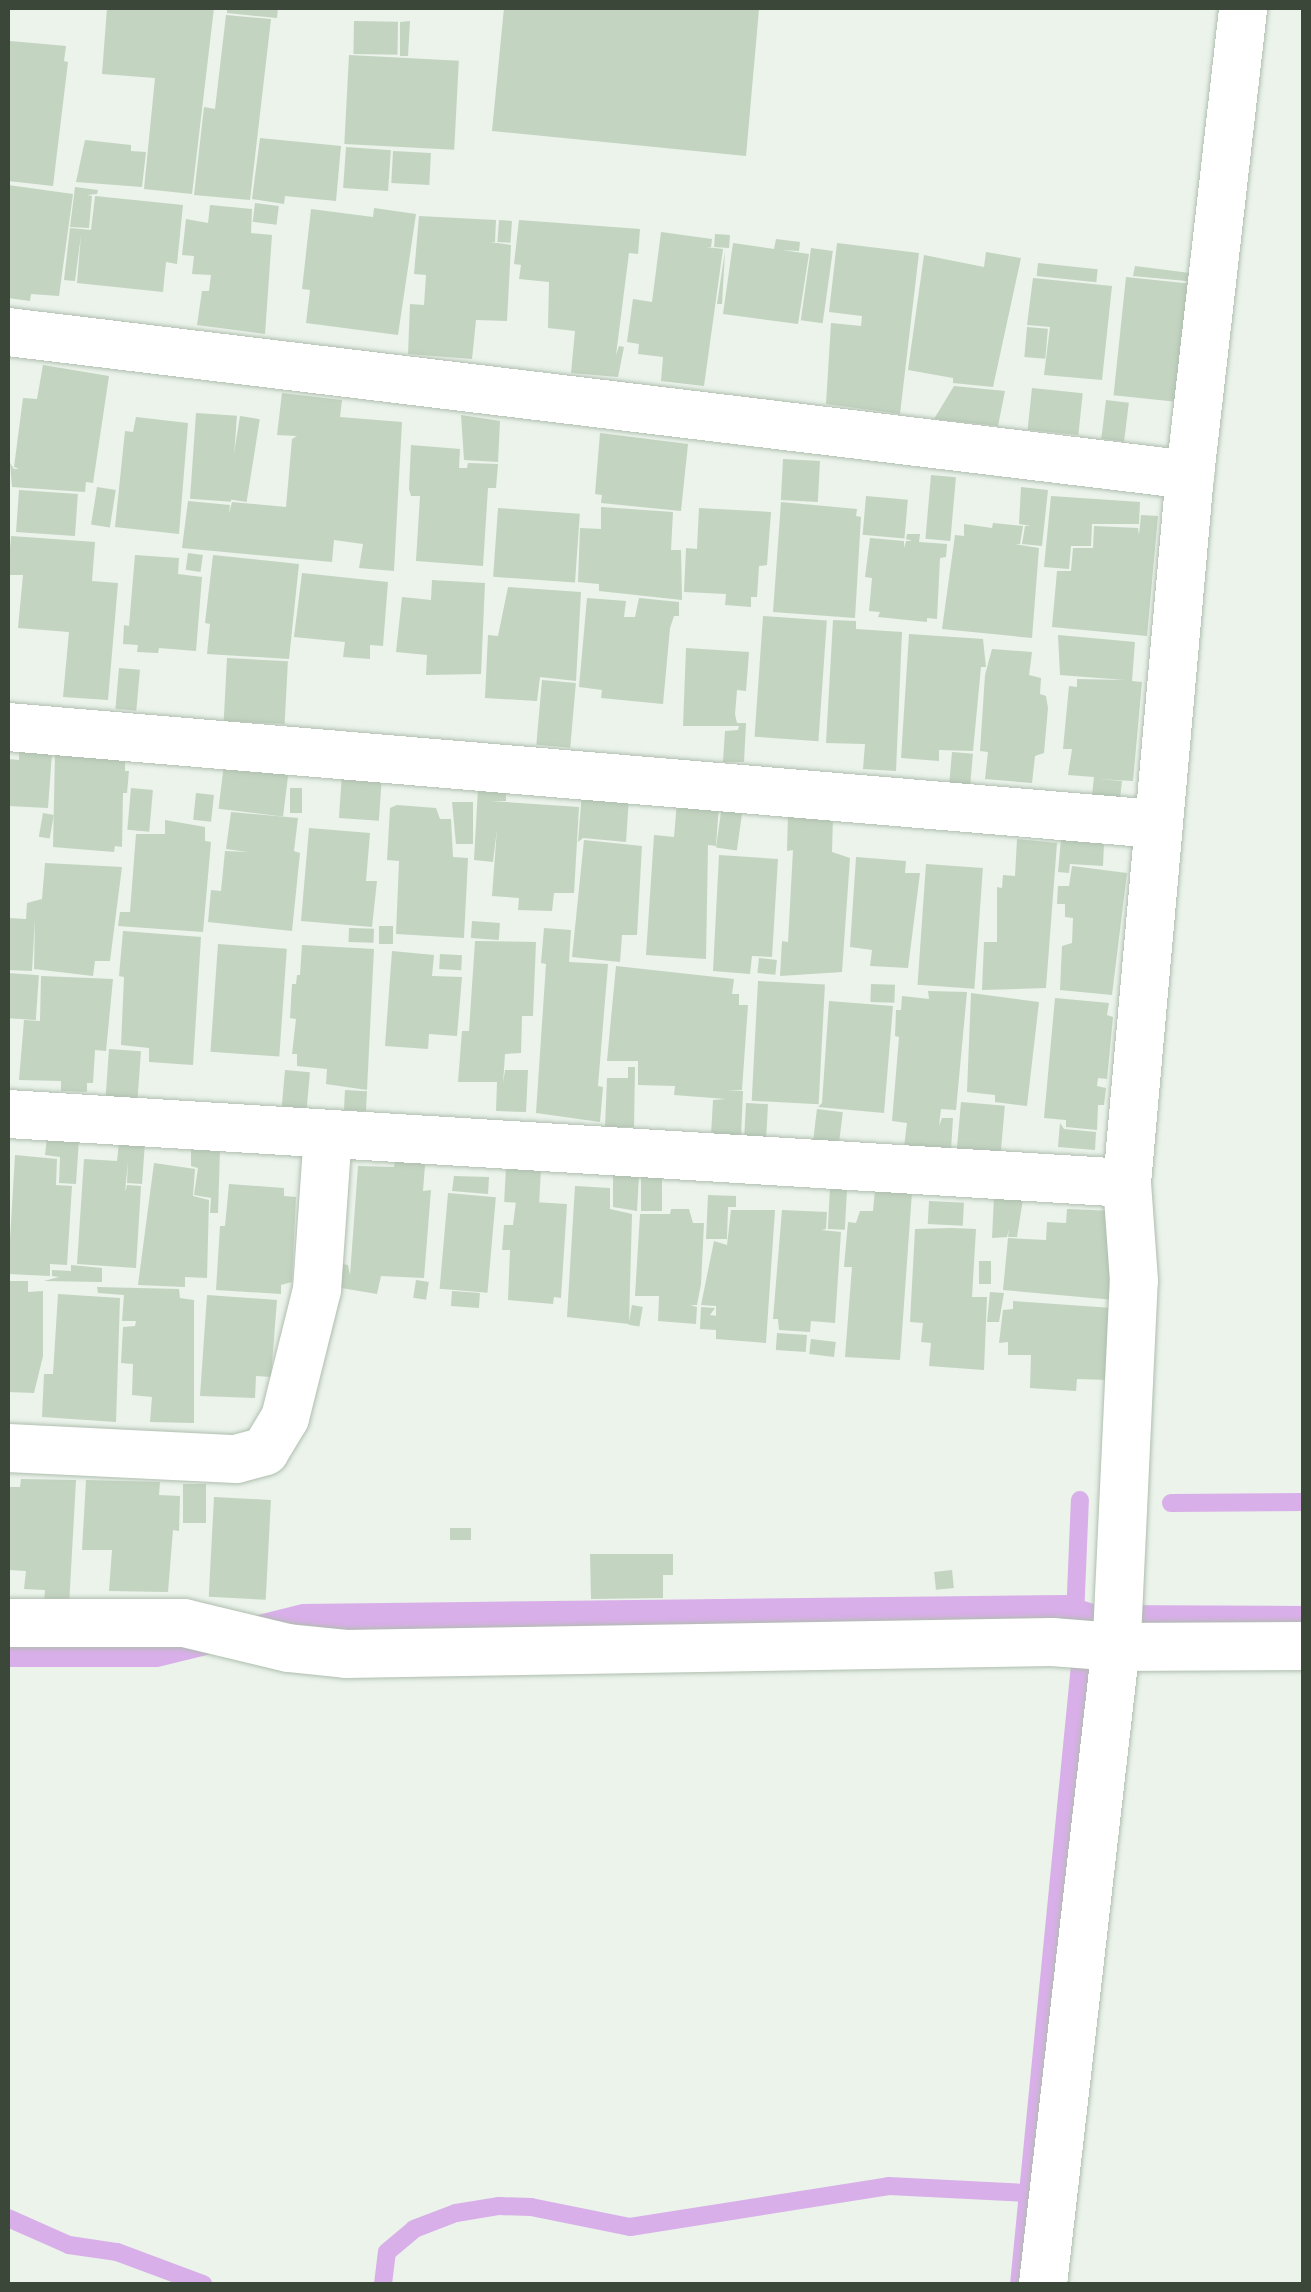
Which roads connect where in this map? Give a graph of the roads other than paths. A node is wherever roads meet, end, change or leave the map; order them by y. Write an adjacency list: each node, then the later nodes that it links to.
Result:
1 (1243, 8): 3 (street)
2 (8, 332): 3 (street)
3 (1190, 475): 5 (street)
4 (8, 726): 5 (street)
5 (1157, 824): 8 (street)
6 (8, 1114): 7 (street)
7 (328, 1134): 8 (street); 9 (street)
8 (1126, 1182): 11 (street)
9 (8, 1448)
10 (8, 1623): 11 (street)
11 (1112, 1643): 12 (street); 13 (street)
12 (1304, 1646)
13 (1043, 2284)

